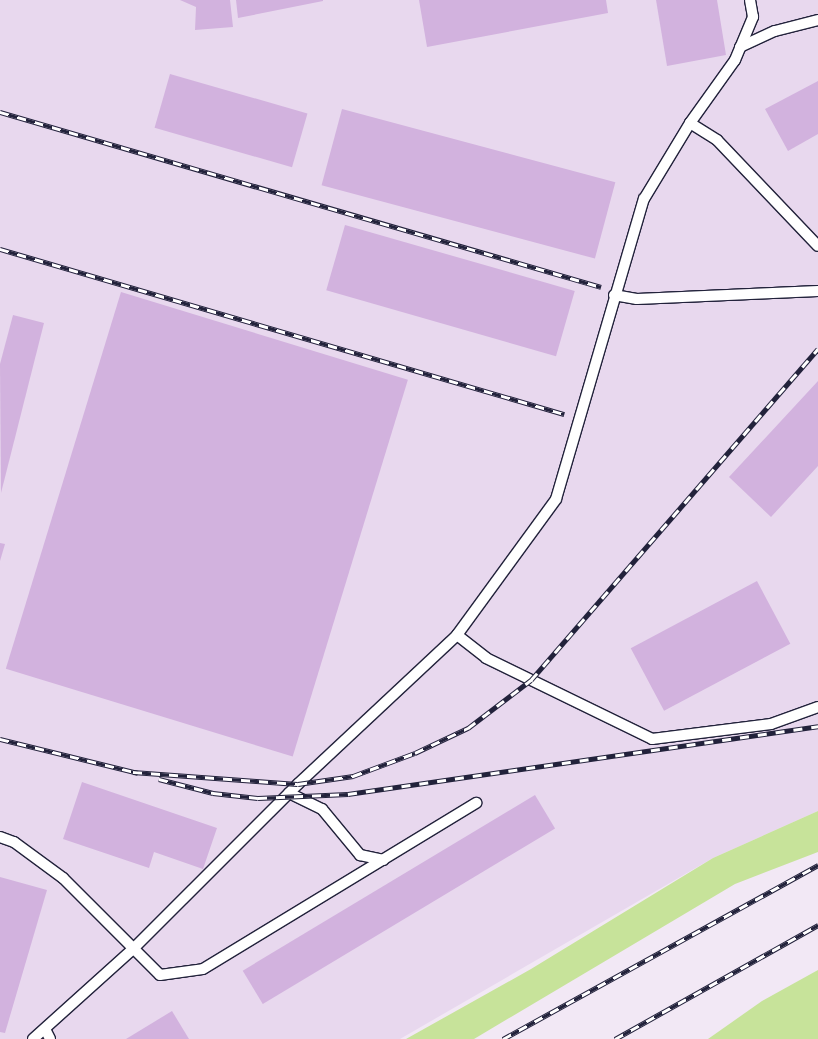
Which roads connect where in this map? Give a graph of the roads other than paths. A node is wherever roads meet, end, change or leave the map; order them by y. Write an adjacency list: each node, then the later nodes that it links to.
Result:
1 (750, 0): 3 (lane)
2 (818, 20): 3 (lane)
3 (740, 47): 4 (lane)
4 (690, 123): 5 (lane); 7 (lane)
5 (818, 246)
6 (818, 290): 7 (lane)
7 (614, 295): 8 (lane)
8 (457, 634): 9 (lane); 10 (lane)
9 (818, 707)
10 (289, 793): 13 (lane); 14 (lane)
11 (476, 803): 13 (lane)
12 (0, 837): 14 (lane)
13 (383, 860): 14 (lane)
14 (134, 948): 15 (lane)
15 (44, 1029): 16 (lane); 17 (lane)
16 (33, 1039)
17 (50, 1039)

